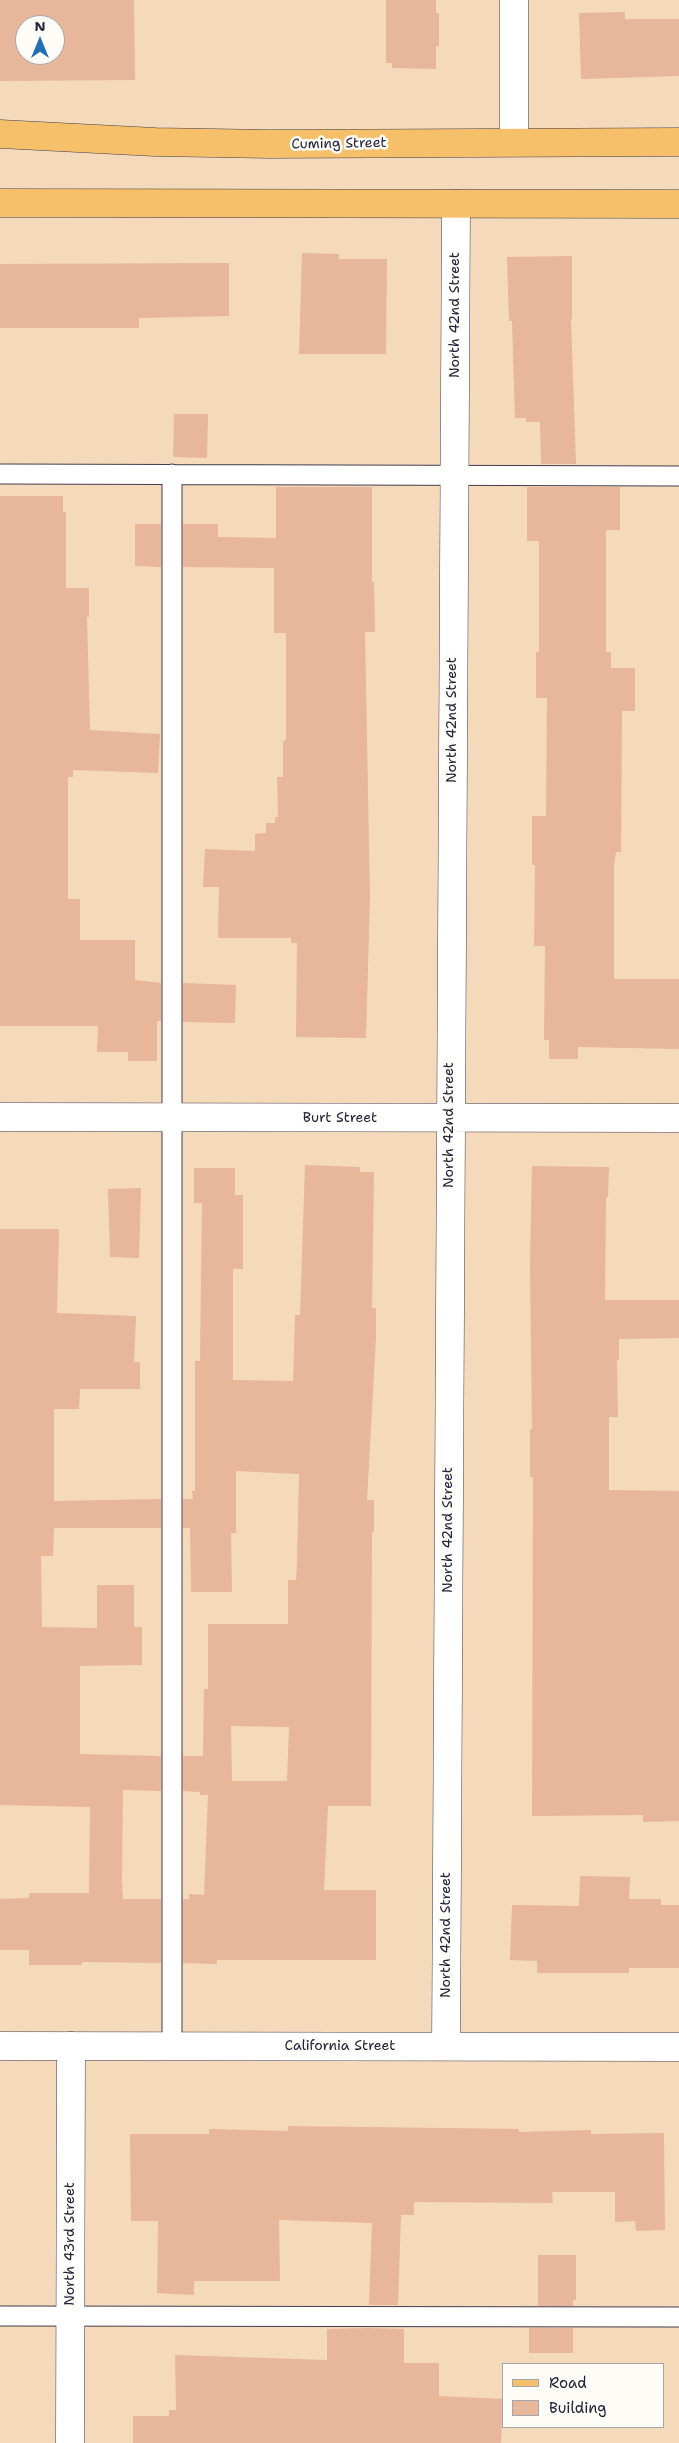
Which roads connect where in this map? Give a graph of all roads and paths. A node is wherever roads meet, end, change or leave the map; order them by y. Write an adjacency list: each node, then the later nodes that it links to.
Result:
1 (514, 0): 3 (street)
2 (0, 134): 3 (main road, Cuming Street)
3 (514, 142): 4 (main road, Cuming Street)
4 (679, 142)
5 (0, 203): 6 (main road)
6 (456, 204): 7 (main road); 10 (street, North 42nd Street)
7 (679, 204)
8 (0, 474): 9 (lane)
9 (172, 474): 10 (lane); 13 (lane)
10 (454, 474): 11 (lane); 14 (street, North 42nd Street)
11 (679, 476)
12 (0, 1117): 13 (street, Burt Street)
13 (173, 1117): 14 (street, Burt Street); 18 (lane)
14 (449, 1118): 15 (street, Burt Street); 19 (street, North 42nd Street)
15 (679, 1118)
16 (0, 2046): 17 (street, California Street)
17 (71, 2046): 18 (street, California Street); 22 (street, North 43rd Street)
18 (172, 2046): 19 (street, California Street)
19 (446, 2046): 20 (street, California Street)
20 (679, 2046)
21 (0, 2316): 22 (lane)
22 (70, 2316): 23 (lane); 24 (street, North 43rd Street)
23 (679, 2317)
24 (70, 2443)

